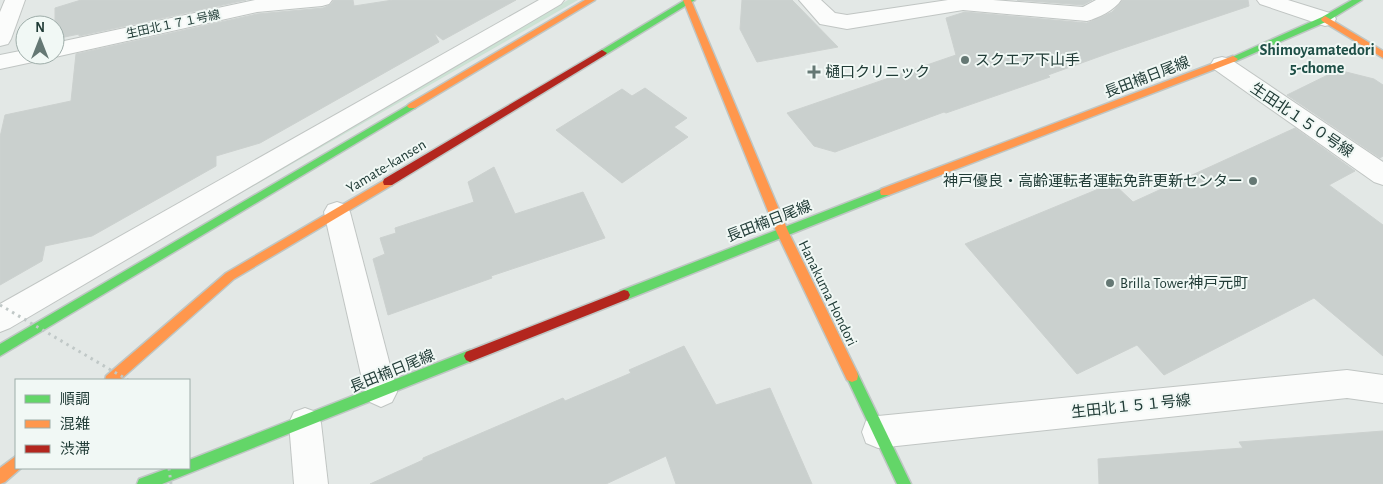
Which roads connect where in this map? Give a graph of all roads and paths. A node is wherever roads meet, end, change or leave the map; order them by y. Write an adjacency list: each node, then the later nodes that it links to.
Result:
1 (15, 0): 11 (street)
2 (322, 0): 12 (street, 生田北１７１号線)
3 (554, 0): 21 (street)
4 (591, 0): 22 (street)
5 (809, 0): 6 (street)
6 (1111, 0)
7 (1267, 0): 10 (street)
8 (1358, 0): 10 (street, 長田楠日尾線)
9 (689, 1): 18 (street, Yamate-kansen); 19 (street, Hanakuma Hondori)
10 (1325, 19): 13 (street); 16 (street, 長田楠日尾線)
11 (0, 39)
12 (65, 48)
13 (1383, 55)
14 (15, 59): 15 (street)
15 (0, 62)
16 (1222, 64): 17 (street, 生田北１５０号線); 19 (street, 長田楠日尾線)
17 (1383, 175)
18 (337, 212): 23 (street, Yamate-kansen); 26 (street)
19 (782, 231): 26 (street, 長田楠日尾線); 28 (street, Hanakuma Hondori)
20 (0, 305): 24 (path, bridge)
21 (0, 319)
22 (0, 350)
23 (112, 379)
24 (126, 379)
25 (1383, 389): 28 (street, 生田北１５１号線)
26 (381, 392): 27 (street, 長田楠日尾線)
27 (305, 423): 30 (street, 長田楠日尾線); 36 (street)
28 (878, 432): 37 (street, Hanakuma Hondori)
29 (15, 464): 33 (street)
30 (190, 466)
31 (169, 469): 35 (path, bridge)
32 (183, 469): 34 (street, 長田楠日尾線)
33 (0, 477)
34 (144, 484)
35 (171, 484)
36 (311, 484)
37 (904, 484)

